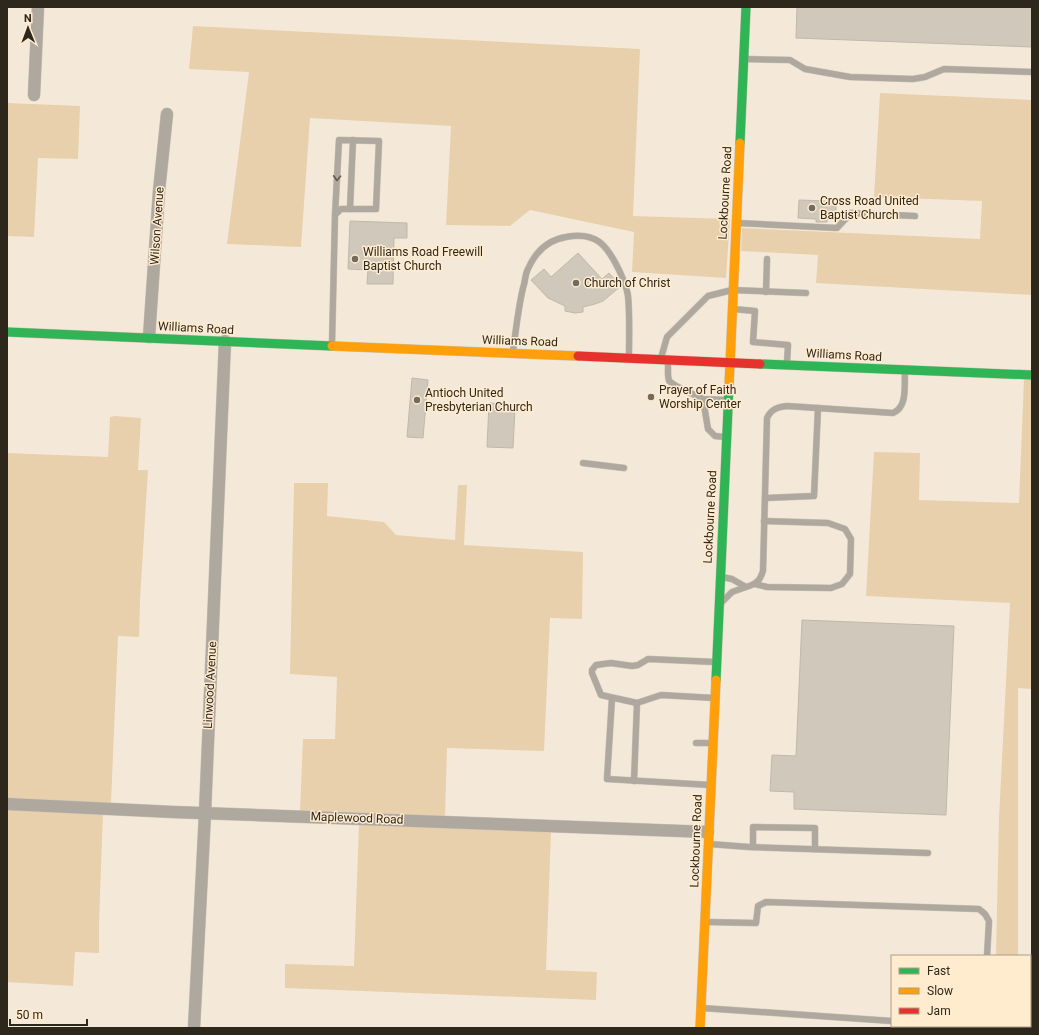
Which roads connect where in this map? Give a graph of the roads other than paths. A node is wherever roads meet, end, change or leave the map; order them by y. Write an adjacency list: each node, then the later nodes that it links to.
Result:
1 (38, 7): 5 (street)
2 (746, 7): 3 (street, Lockbourne Road)
3 (743, 59): 4 (lane); 11 (street, Lockbourne Road)
4 (1032, 72)
5 (34, 95)
6 (167, 114): 18 (street, Wilson Avenue)
7 (353, 140): 8 (lane); 8 (lane); 9 (lane, one-way to 9)
8 (350, 209): 9 (lane)
9 (335, 215): 20 (lane)
10 (915, 216): 11 (lane)
11 (735, 223): 13 (street, Lockbourne Road)
12 (767, 259): 14 (lane)
13 (732, 290): 14 (lane); 16 (street, Lockbourne Road); 23 (lane)
14 (766, 292): 15 (lane)
15 (806, 293)
16 (731, 309): 24 (street, Lockbourne Road); 25 (lane)
17 (7, 332): 18 (street, Williams Road)
18 (148, 337): 19 (street, Williams Road)
19 (226, 341): 20 (street, Williams Road); 49 (street, Linwood Avenue)
20 (332, 345): 21 (street, Williams Road)
21 (513, 353): 22 (street, Williams Road); 22 (lane)
22 (629, 358): 23 (street, Williams Road)
23 (665, 359): 24 (street, Williams Road); 28 (lane)
24 (729, 362): 25 (street, Williams Road); 29 (street, Lockbourne Road)
25 (787, 364): 26 (street, Williams Road)
26 (905, 370): 27 (street, Williams Road); 30 (lane)
27 (1032, 375)
28 (704, 399): 29 (lane); 31 (lane)
29 (727, 400): 31 (street, Lockbourne Road)
30 (818, 408): 34 (lane); 34 (lane)
31 (726, 437): 36 (street, Lockbourne Road)
32 (583, 463): 33 (lane)
33 (624, 468)
34 (765, 498): 35 (lane)
35 (764, 521): 37 (lane); 37 (lane)
36 (719, 576): 38 (lane); 39 (street, Lockbourne Road)
37 (755, 584): 38 (lane)
38 (746, 586): 39 (lane)
39 (718, 605): 40 (street, Lockbourne Road)
40 (715, 662): 41 (lane); 42 (street, Lockbourne Road)
41 (612, 698): 43 (lane); 46 (lane)
42 (714, 698): 43 (lane); 45 (street, Lockbourne Road)
43 (637, 703): 46 (lane)
44 (696, 743): 45 (lane)
45 (712, 743): 47 (street, Lockbourne Road)
46 (634, 781): 47 (lane)
47 (710, 785): 50 (street, Lockbourne Road)
48 (7, 804): 49 (street, Maplewood Road)
49 (205, 813): 50 (street, Maplewood Road); 58 (street, Linwood Avenue)
50 (708, 838): 51 (lane); 54 (street, Lockbourne Road)
51 (753, 847): 52 (lane); 52 (lane)
52 (815, 849): 53 (lane)
53 (928, 853)
54 (704, 922): 55 (lane); 56 (street, Lockbourne Road)
55 (987, 955)
56 (701, 1008): 57 (lane); 59 (street, Lockbourne Road)
57 (891, 1021)
58 (194, 1028)
59 (700, 1028)

